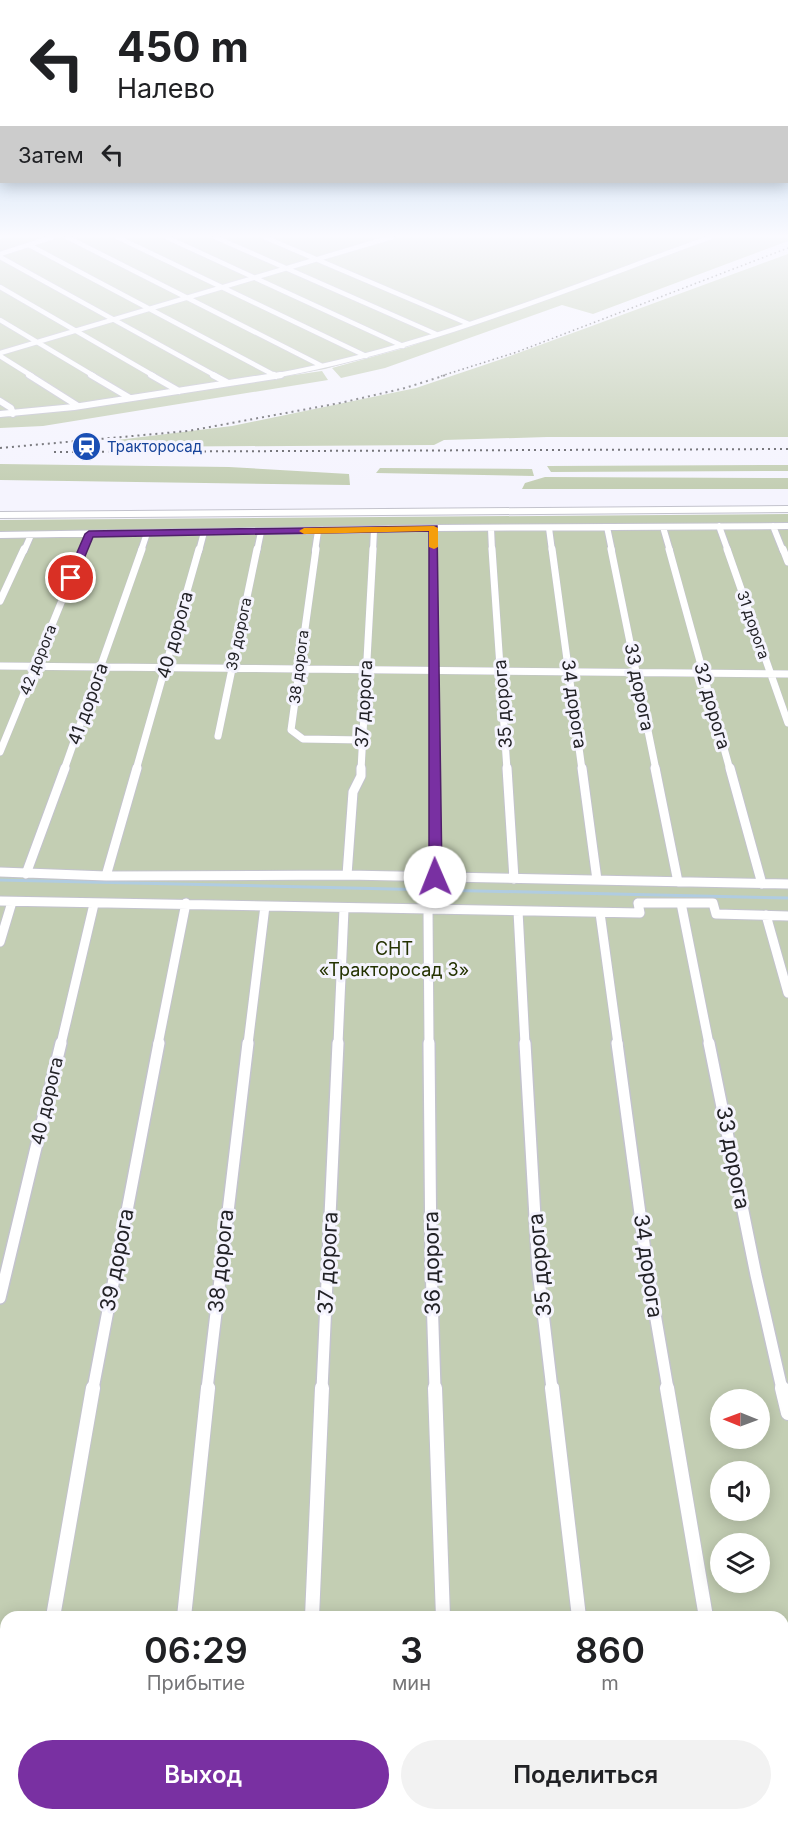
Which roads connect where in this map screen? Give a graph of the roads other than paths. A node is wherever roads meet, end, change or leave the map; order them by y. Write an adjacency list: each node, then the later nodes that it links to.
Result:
1 (3, 322): 15 (street)
2 (60, 322): 13 (street)
3 (104, 322): 13 (street)
4 (118, 322): 21 (street)
5 (174, 322): 20 (street)
6 (234, 322): 19 (street)
7 (295, 322): 18 (street)
8 (351, 322): 16 (street)
9 (409, 322): 14 (street)
10 (464, 322): 12 (street)
11 (475, 322): 12 (street)
12 (469, 324): 14 (street)
13 (75, 331): 15 (street); 22 (street)
14 (436, 334): 16 (street)
15 (37, 342): 17 (street); 23 (street)
16 (404, 346): 18 (street)
17 (0, 355): 25 (street)
18 (366, 356): 19 (street)
19 (322, 366): 20 (street)
20 (276, 376): 21 (street)
21 (228, 383): 22 (street)
22 (179, 391): 23 (street)
23 (130, 399): 25 (street)
24 (0, 400): 27 (street)
25 (78, 406): 27 (street)
26 (0, 414): 27 (street)
27 (13, 414)
28 (788, 509): 29 (street)
29 (0, 515)
30 (719, 526): 31 (street); 34 (street); 60 (street, 31 дорога)
31 (772, 526): 32 (street); 46 (street)
32 (788, 526)
33 (607, 527): 34 (street); 37 (street); 58 (street, 33 дорога)
34 (663, 527): 59 (street, 32 дорога)
35 (434, 528): 36 (street); 38 (street); 55 (street)
36 (491, 528): 37 (street); 56 (street, 35 дорога)
37 (549, 528): 57 (street, 34 дорога)
38 (374, 530): 40 (street); 53 (street, 37 дорога)
39 (261, 531): 40 (street); 41 (street); 52 (street, 39 дорога)
40 (318, 531): 54 (street, 38 дорога)
41 (204, 532): 42 (street); 51 (street, 40 дорога)
42 (147, 533): 43 (street); 50 (street, 41 дорога)
43 (89, 534): 45 (street); 49 (street, 42 дорога)
44 (0, 535): 45 (street)
45 (31, 535): 47 (street)
46 (788, 562)
47 (0, 601)
48 (0, 666): 49 (street)
49 (35, 666): 50 (street); 65 (street, 42 дорога)
50 (102, 666): 51 (street); 67 (street, 41 дорога)
51 (167, 667): 52 (street); 69 (street, 40 дорога)
52 (231, 667): 54 (street); 63 (street, 39 дорога)
53 (366, 668): 54 (street); 55 (street); 64 (street, 37 дорога)
54 (298, 669): 64 (street, 38 дорога)
55 (433, 669): 56 (street); 70 (street)
56 (501, 669): 57 (street); 71 (street, 35 дорога)
57 (569, 670): 58 (street); 72 (street, 34 дорога)
58 (636, 671): 59 (street); 73 (street, 33 дорога)
59 (703, 672): 60 (street); 74 (street, 32 дорога)
60 (771, 674): 61 (street); 62 (street, 31 дорога)
61 (788, 674)
62 (788, 723)
63 (218, 736)
64 (363, 740): 68 (street, 37 дорога)
65 (0, 752)
66 (0, 872): 67 (street)
67 (26, 874): 69 (street)
68 (347, 875): 69 (street); 70 (street)
69 (106, 876)
70 (435, 877): 71 (street)
71 (514, 879): 72 (street)
72 (597, 880): 73 (street)
73 (678, 882): 74 (street)
74 (762, 884): 75 (street)
75 (788, 884)
76 (0, 901): 77 (street)
77 (12, 902): 80 (street); 88 (street)
78 (186, 903): 80 (street); 81 (street); 92 (street, 39 дорога)
79 (681, 903): 85 (street); 86 (street); 91 (street, 33 дорога)
80 (94, 904): 90 (street, 40 дорога)
81 (265, 906): 82 (street); 93 (street, 38 дорога)
82 (344, 909): 83 (street); 94 (street, 37 дорога)
83 (428, 909): 84 (street); 95 (street, 36 дорога)
84 (518, 911): 85 (street); 96 (street, 35 дорога)
85 (600, 913): 97 (street, 34 дорога)
86 (766, 915): 87 (street); 89 (street)
87 (788, 915)
88 (0, 942)
89 (788, 993)
90 (0, 1298)
91 (788, 1413)
92 (54, 1611)
93 (185, 1611)
94 (312, 1611)
95 (443, 1611)
96 (578, 1611)
97 (705, 1611)

